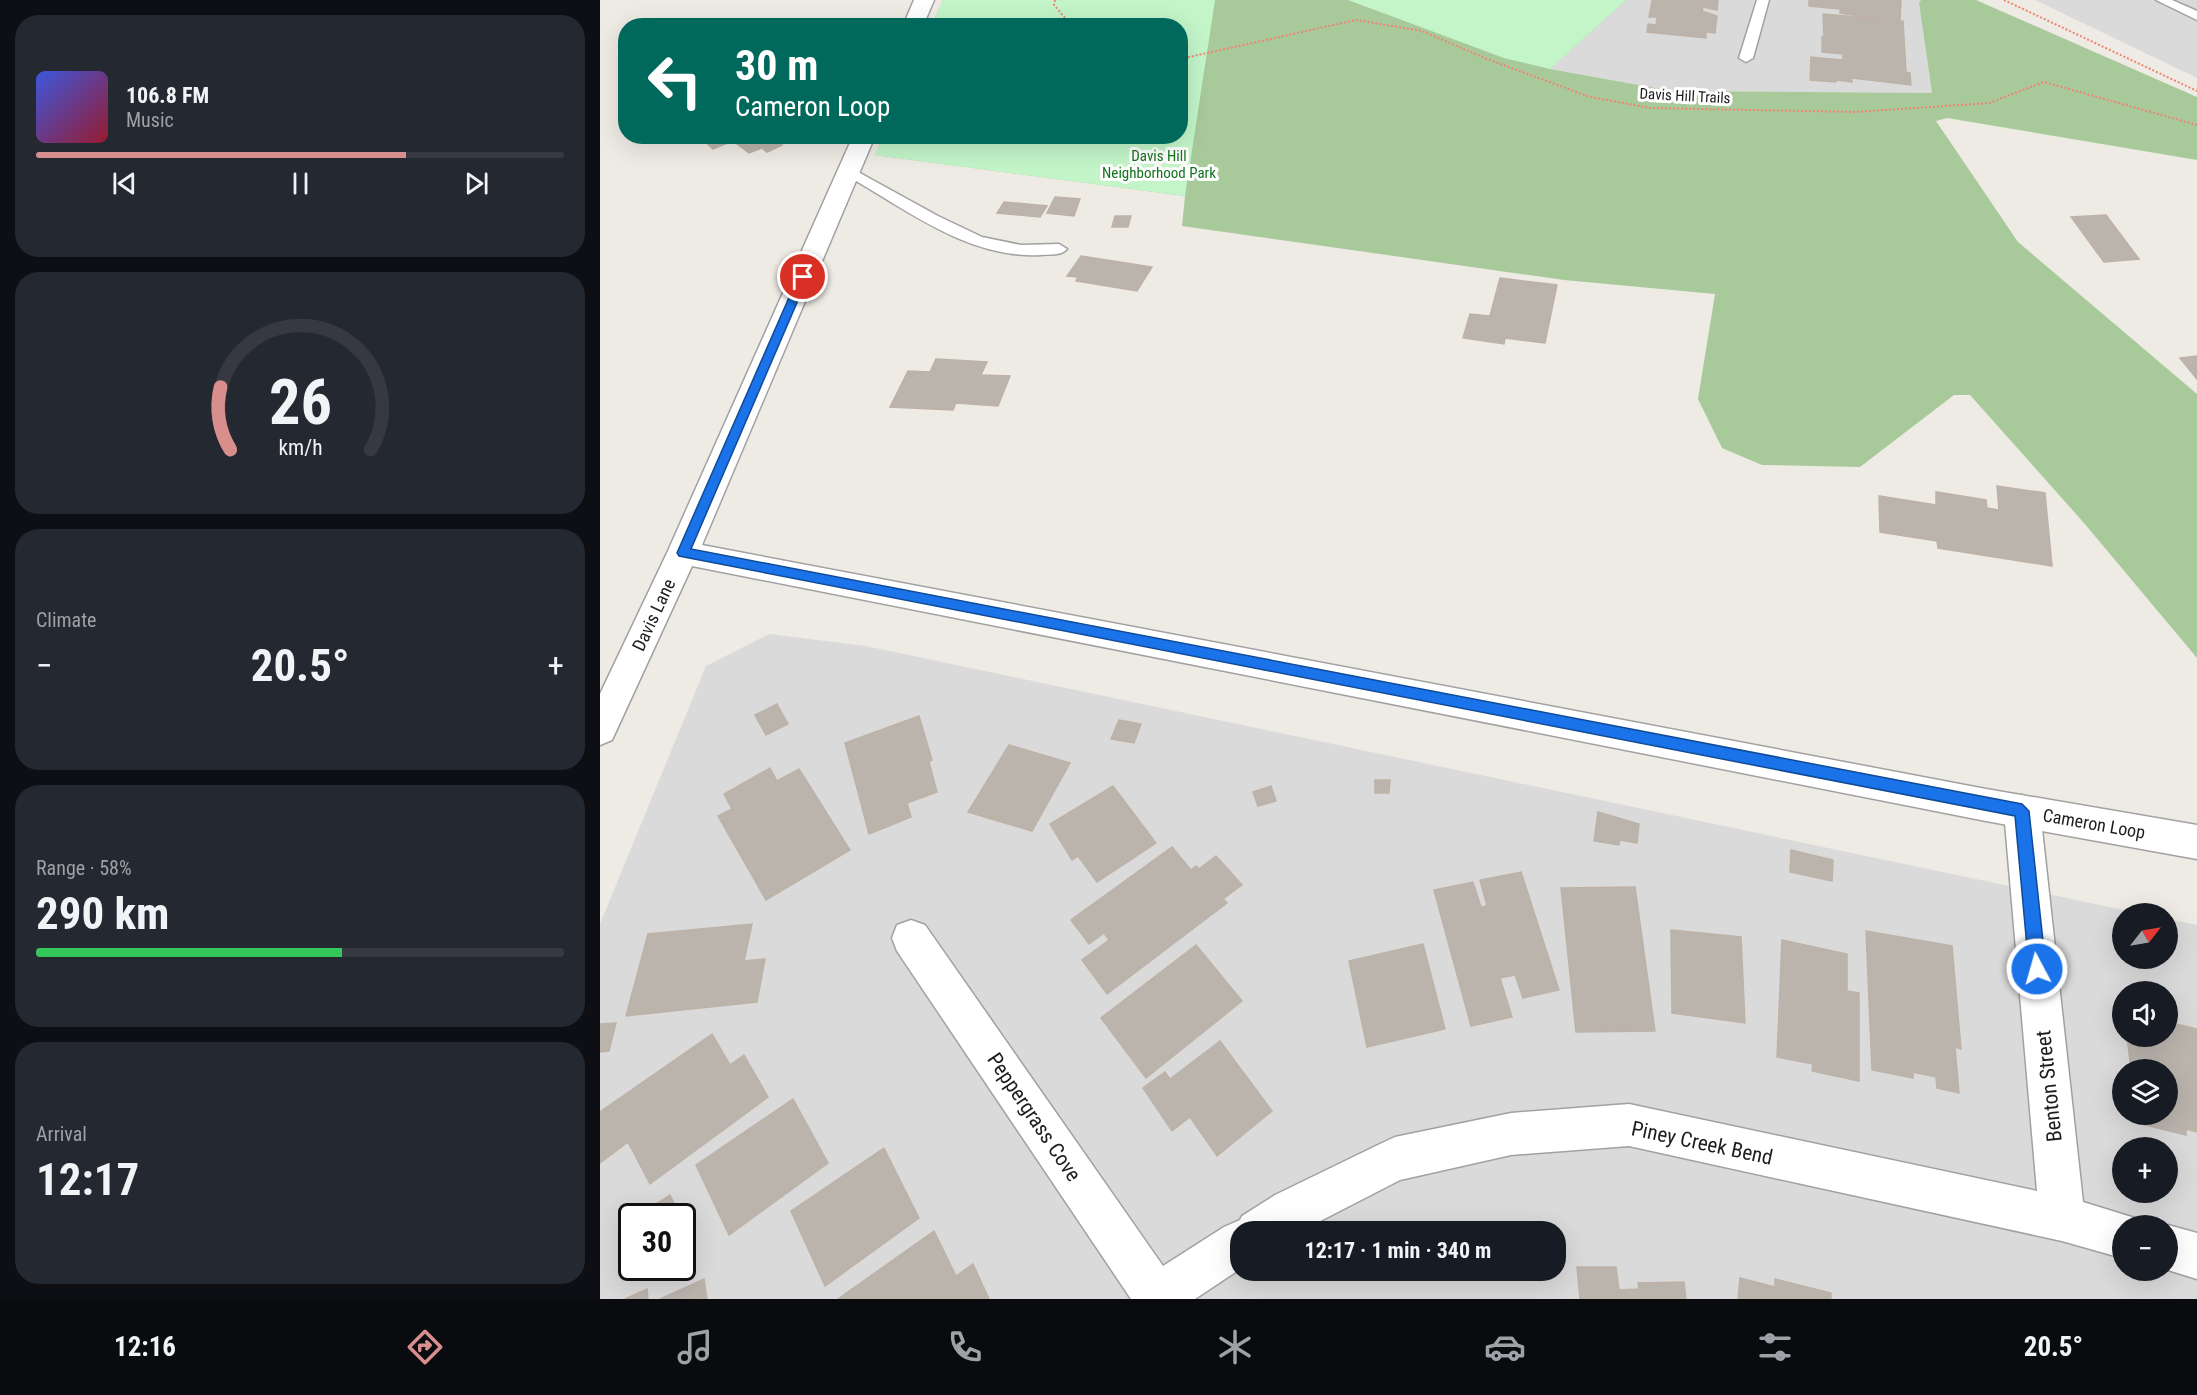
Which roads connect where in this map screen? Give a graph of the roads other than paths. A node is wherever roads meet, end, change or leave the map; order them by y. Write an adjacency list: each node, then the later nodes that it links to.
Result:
1 (924, 0): 5 (street)
2 (1763, 0): 6 (lane)
3 (2162, 0): 4 (lane)
4 (2197, 16)
5 (916, 18)
6 (1746, 58)
7 (861, 144): 8 (street, Davis Lane)
8 (849, 171): 9 (lane); 10 (street, Davis Lane)
9 (1059, 249)
10 (683, 553): 11 (street, Davis Lane); 12 (street, Cameron Loop)
11 (600, 730)
12 (2022, 811): 13 (street, Cameron Loop); 15 (street, Benton Street)
13 (2197, 842)
14 (911, 938): 21 (street, Peppergrass Cove)
15 (2062, 1219): 16 (street, Piney Creek Bend); 17 (street, Piney Creek Bend)
16 (1275, 1221)
17 (2112, 1232)
18 (1230, 1250): 21 (street)
19 (2178, 1251): 20 (street)
20 (2197, 1256)
21 (1156, 1298)

